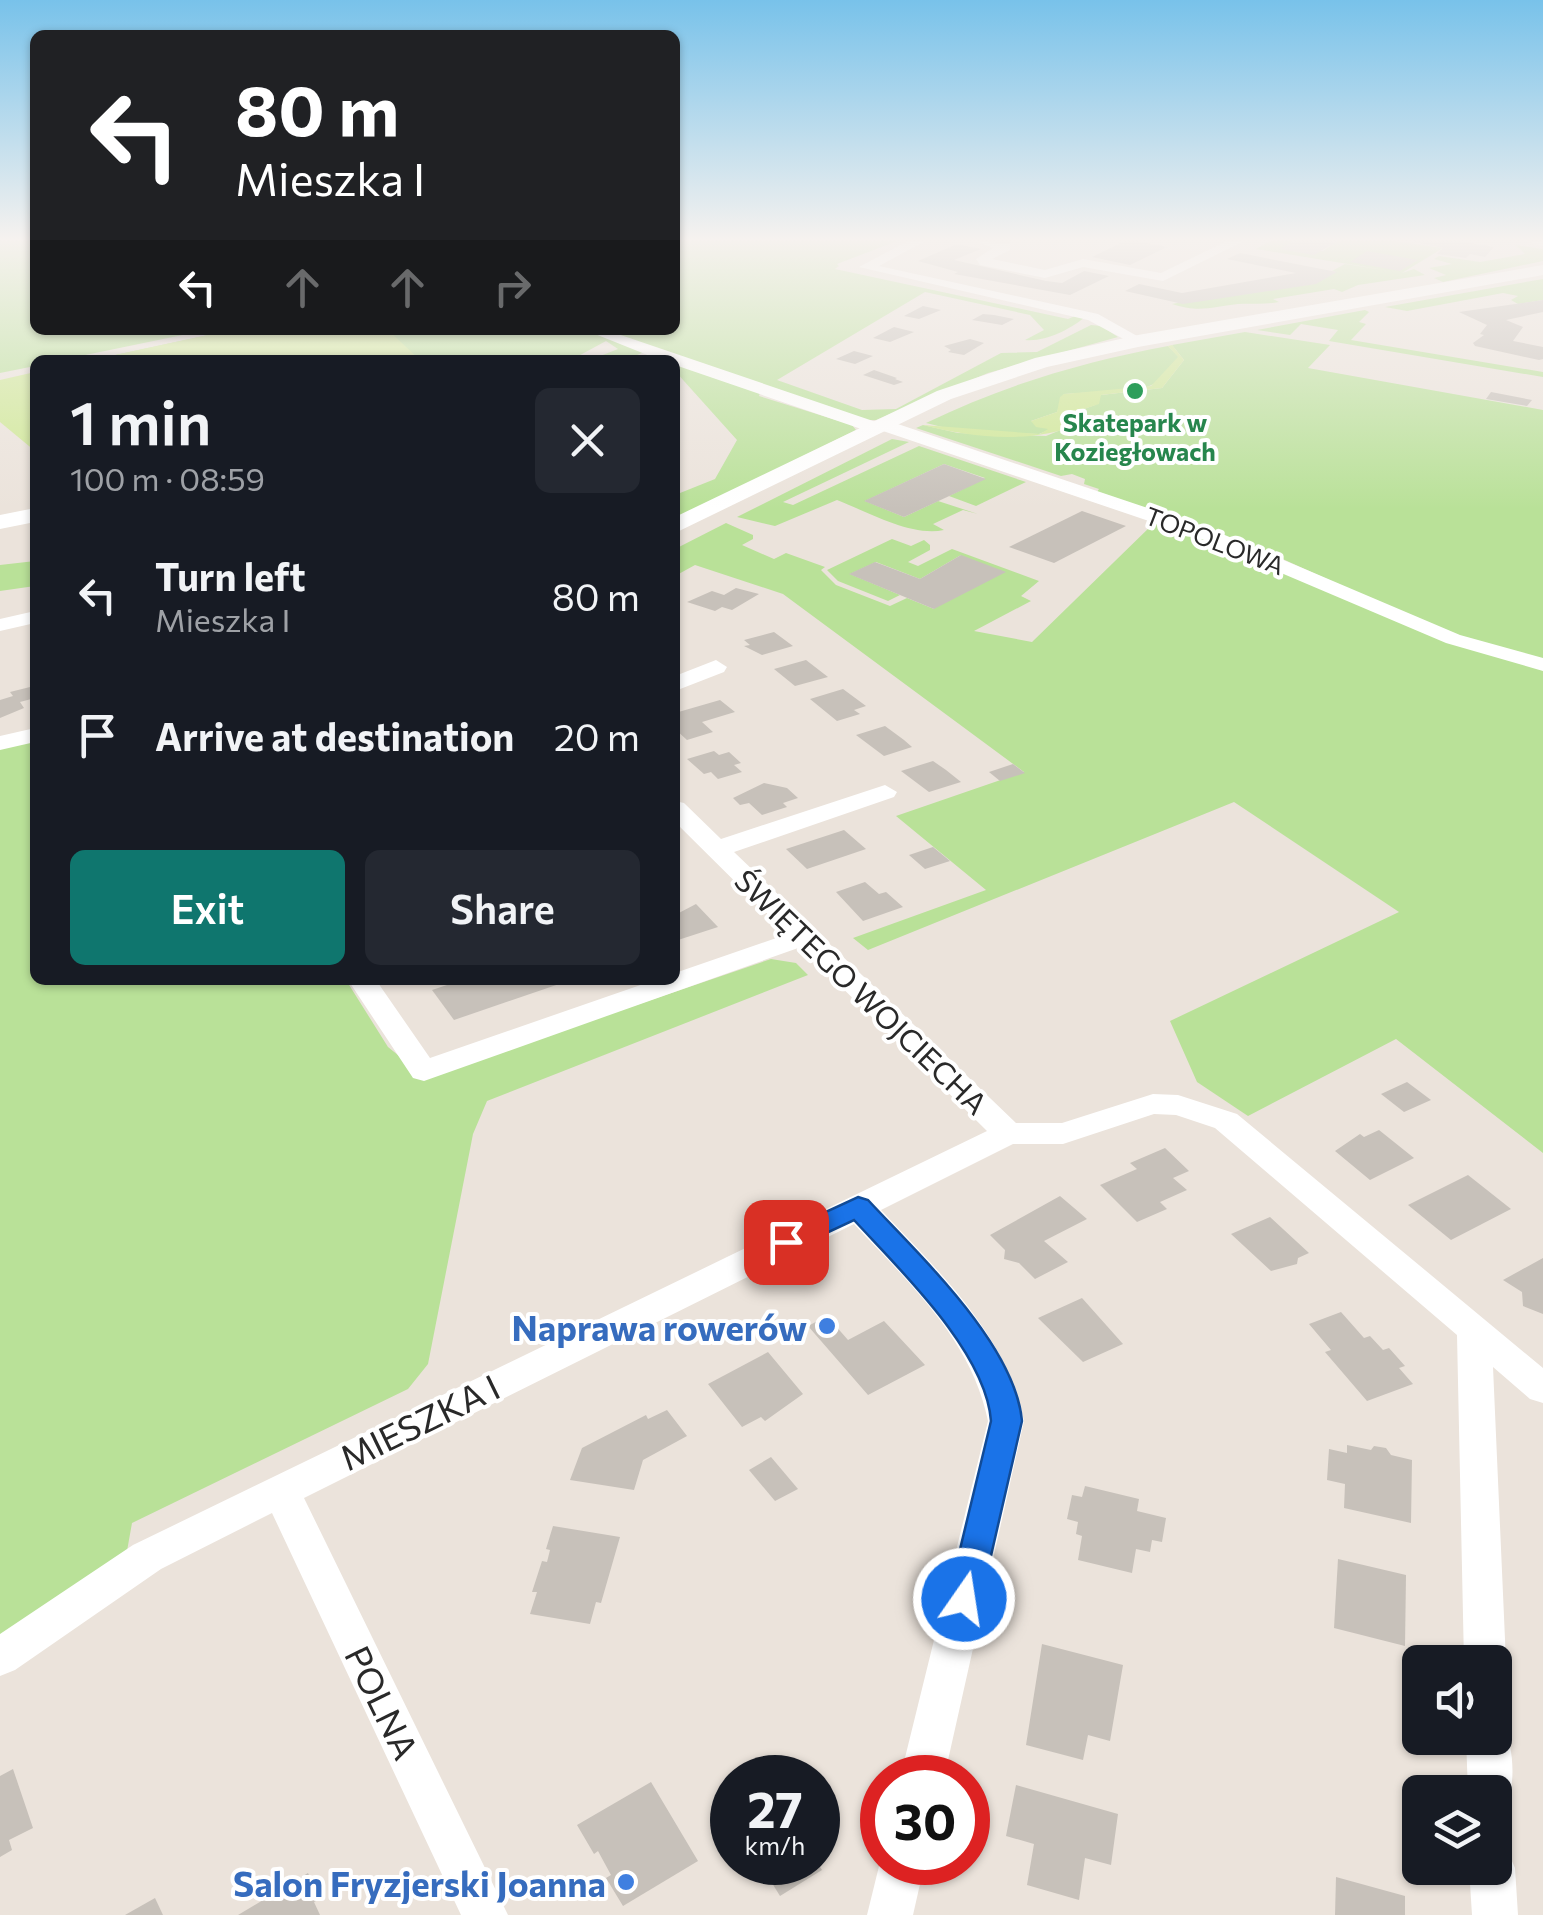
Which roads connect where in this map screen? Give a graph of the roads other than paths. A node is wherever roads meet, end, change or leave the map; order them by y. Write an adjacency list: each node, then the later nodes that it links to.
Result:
1 (1119, 330): 4 (street)
2 (1199, 330): 4 (street)
3 (606, 335): 5 (street, TOPOLOWA)
4 (1138, 341): 7 (street)
5 (661, 355)
6 (680, 362): 7 (street, TOPOLOWA)
7 (879, 427): 10 (street); 13 (street, TOPOLOWA)
8 (30, 516): 9 (street)
9 (0, 522)
10 (680, 524)
11 (30, 617): 12 (street)
12 (0, 625)
13 (1543, 665)
14 (716, 668): 15 (street)
15 (680, 682)
16 (30, 735): 17 (street)
17 (0, 744)
18 (885, 792): 20 (street, ŚWIĘTEGO WOJCIECHA)
19 (680, 813): 20 (street, ŚWIĘTEGO WOJCIECHA)
20 (717, 848): 21 (street, ŚWIĘTEGO WOJCIECHA)
21 (807, 936): 22 (street); 25 (street, ŚWIĘTEGO WOJCIECHA)
22 (680, 980)
23 (365, 985): 24 (street)
24 (667, 985)
25 (1008, 1134): 26 (street, MIESZKA I); 27 (street, MIESZKA I)
26 (858, 1207): 29 (street, MIESZKA I); 32 (street)
27 (1474, 1330): 28 (street, MIESZKA I); 30 (street)
28 (1543, 1389)
29 (280, 1489): 31 (street, MIESZKA I); 35 (street, POLNA)
30 (1484, 1645)
31 (0, 1657)
32 (927, 1755)
33 (897, 1885): 36 (street)
34 (1493, 1885): 37 (street)
35 (485, 1915)
36 (890, 1915)
37 (1496, 1915)

